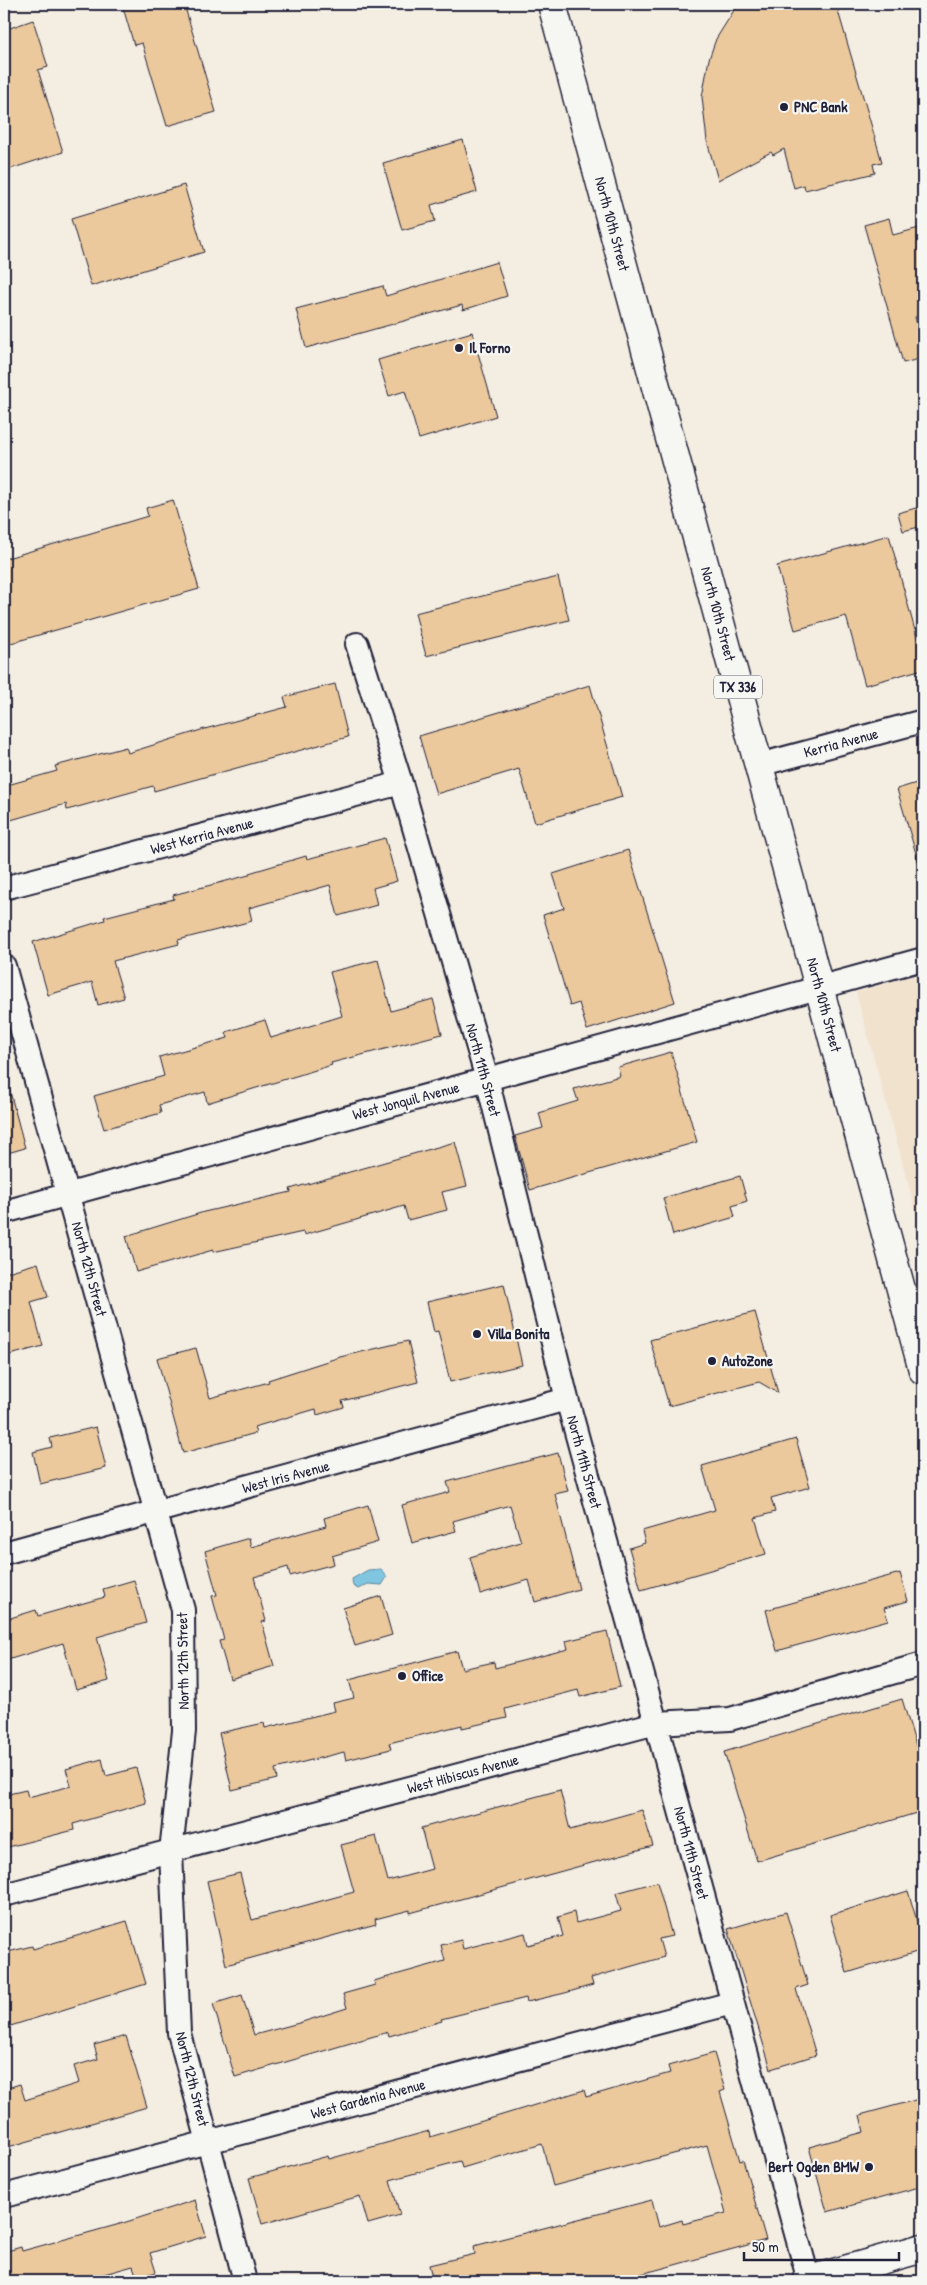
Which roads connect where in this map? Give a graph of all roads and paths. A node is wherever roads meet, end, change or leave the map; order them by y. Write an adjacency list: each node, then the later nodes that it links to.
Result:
1 (552, 4): 4 (main road, North 10th Street / TX 336)
2 (357, 644): 5 (street, North 11th Street)
3 (923, 721): 4 (street, Kerria Avenue)
4 (759, 765): 9 (main road, North 10th Street / TX 336)
5 (401, 783): 6 (street, West Kerria Avenue); 10 (street, North 11th Street)
6 (4, 888)
7 (923, 959): 9 (street, West Jonquil Avenue)
8 (4, 966): 11 (street, North 12th Street)
9 (819, 988): 10 (street, West Jonquil Avenue); 13 (main road, North 10th Street / TX 336)
10 (487, 1079): 11 (street, West Jonquil Avenue); 14 (street, North 11th Street)
11 (68, 1194): 12 (street, West Jonquil Avenue); 15 (street, North 12th Street)
12 (4, 1212)
13 (923, 1370)
14 (567, 1399): 15 (street, West Iris Avenue); 18 (street, North 11th Street)
15 (156, 1512): 16 (street, West Iris Avenue); 19 (street, North 12th Street)
16 (4, 1553)
17 (923, 1664): 18 (street, West Hibiscus Avenue)
18 (656, 1723): 19 (street, West Hibiscus Avenue); 21 (street, North 11th Street)
19 (171, 1852): 20 (street, West Hibiscus Avenue); 22 (street, North 12th Street)
20 (4, 1895)
21 (732, 2003): 22 (street, West Gardenia Avenue); 26 (street, North 11th Street)
22 (207, 2142): 23 (street, West Gardenia Avenue); 25 (street, North 12th Street)
23 (4, 2196)
24 (923, 2248): 26 (main road)
25 (245, 2281)
26 (808, 2281)

